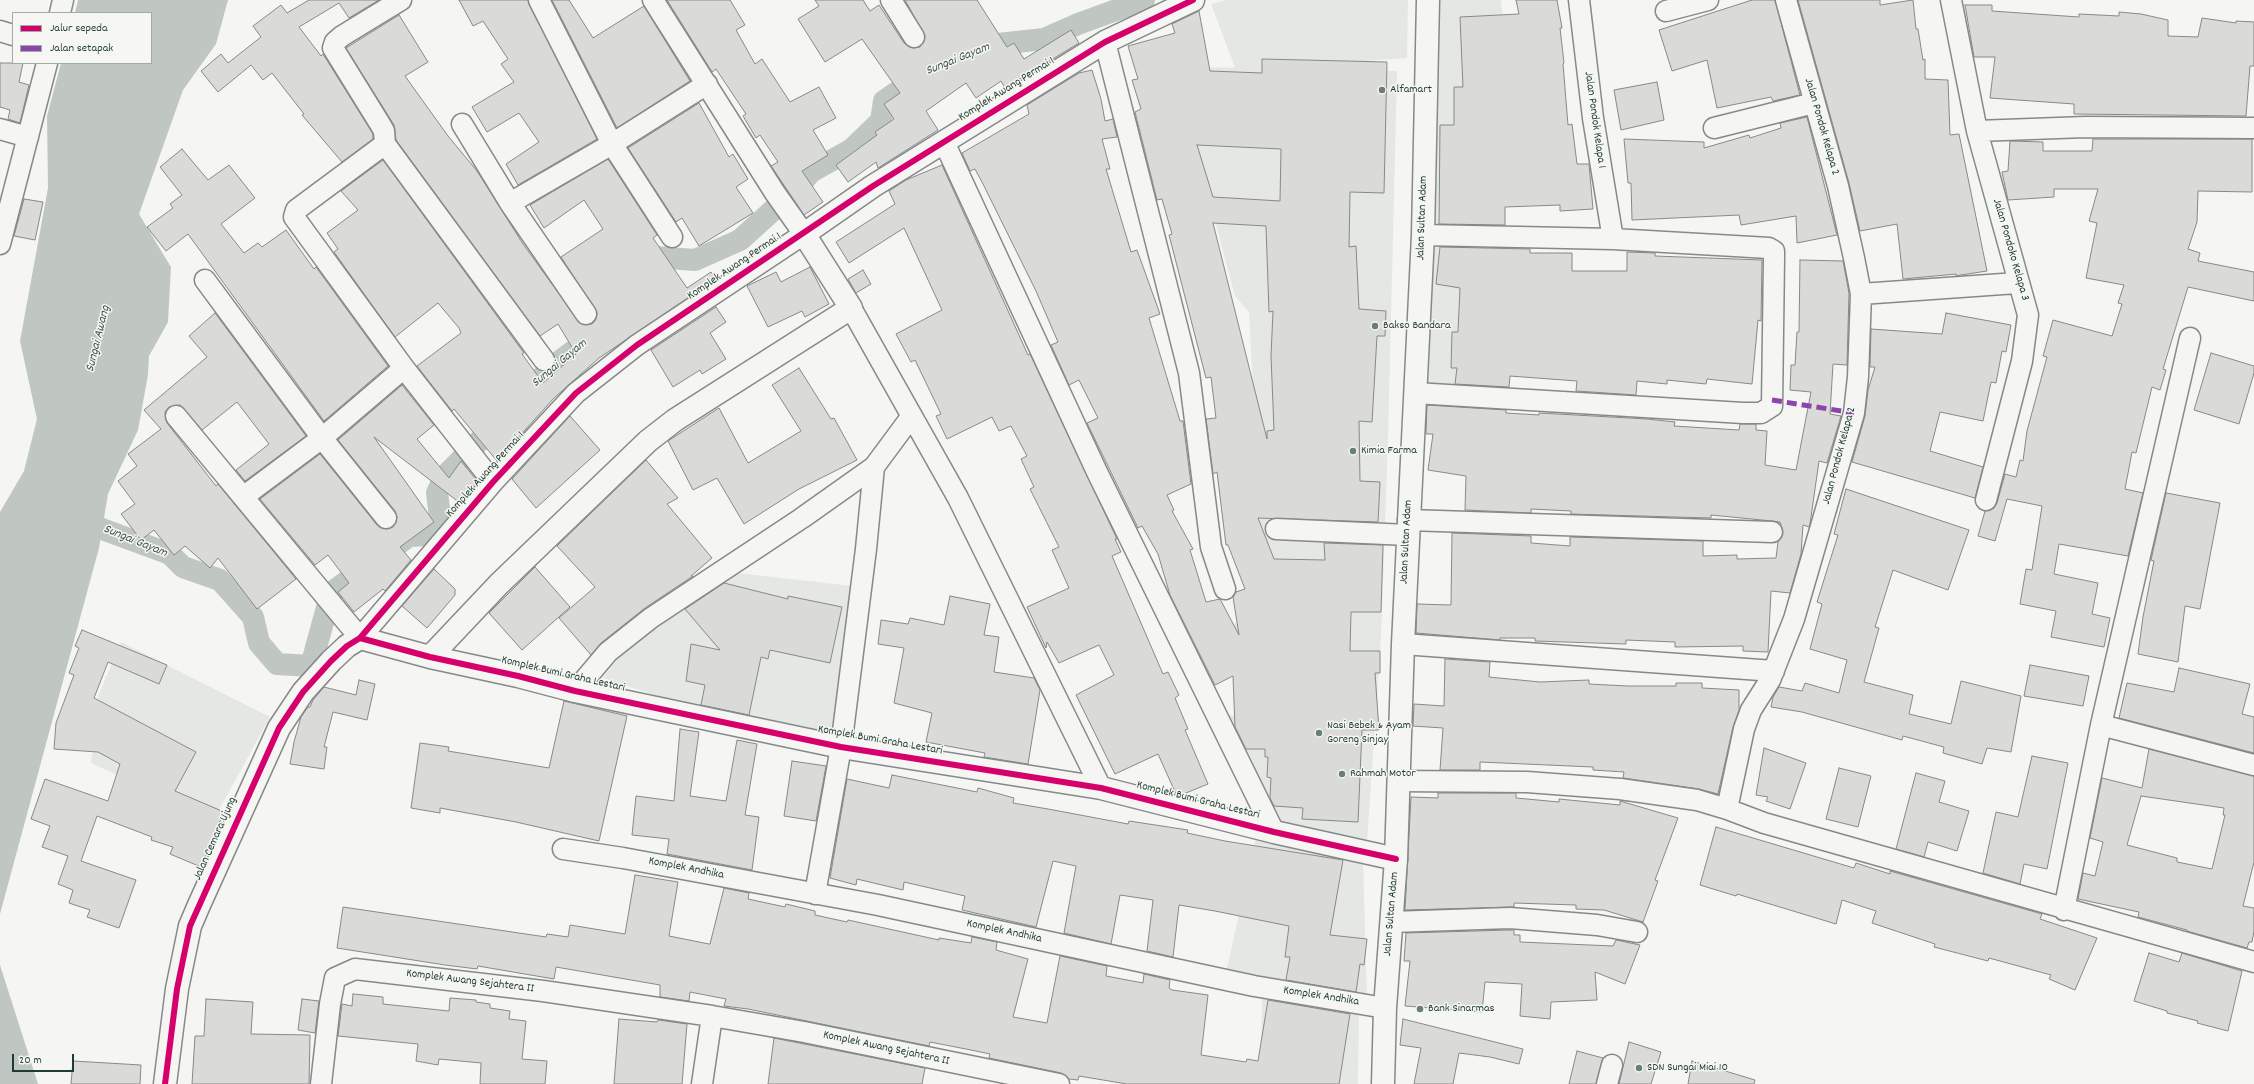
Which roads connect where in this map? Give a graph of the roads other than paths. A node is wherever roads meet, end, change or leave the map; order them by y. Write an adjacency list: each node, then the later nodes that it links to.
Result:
1 (63, 0): 13 (street)
2 (401, 0): 28 (street)
3 (539, 0): 29 (street)
4 (652, 0): 19 (street)
5 (891, 0): 16 (street)
6 (1192, 0): 17 (street, Komplek Awang Permai 1)
7 (1428, 0): 33 (street, Jalan Sultan Adam)
8 (1579, 0): 35 (street, Jalan Pondok Kelapa 1)
9 (1708, 0): 12 (street)
10 (1786, 0): 20 (street, Jalan Pondok Kelapa 2)
11 (1951, 0): 25 (street, Jalan Pondoko Kelapa 3)
12 (1666, 11)
13 (60, 12)
14 (0, 31): 15 (street)
15 (12, 35)
16 (914, 37)
17 (1105, 42): 27 (street, Komplek Awang Permai 1); 56 (street)
18 (47, 64): 26 (street)
19 (707, 84): 29 (street); 32 (street)
20 (1814, 103): 22 (street); 38 (street, Jalan Pondok Kelapa 2)
21 (462, 124): 30 (street)
22 (1714, 128)
23 (2254, 128): 25 (street)
24 (0, 129): 26 (street)
25 (1977, 130): 37 (street, Jalan Pondoko Kelapa 3)
26 (28, 137): 31 (street)
27 (944, 142): 32 (street, Komplek Awang Permai 1); 68 (street)
28 (385, 144): 42 (street); 43 (street)
29 (612, 144): 30 (street); 34 (street)
30 (510, 203): 40 (street)
31 (1, 232)
32 (804, 234): 39 (street); 49 (street, Komplek Awang Permai 1)
33 (1423, 235): 35 (street); 44 (street, Jalan Sultan Adam)
34 (672, 237)
35 (1613, 239): 44 (street)
36 (205, 280): 47 (street)
37 (2017, 283): 38 (street); 51 (street, Jalan Pondoko Kelapa 3)
38 (1861, 294): 60 (street, Jalan Pondok Kelapa 2)
39 (851, 308): 46 (street); 59 (street)
40 (586, 314)
41 (2190, 338): 62 (street)
42 (544, 360)
43 (404, 368): 47 (street); 49 (street)
44 (1415, 392): 53 (street, Jalan Sultan Adam)
45 (176, 416): 50 (street)
46 (911, 417): 48 (street); 66 (street)
47 (322, 438): 50 (street); 52 (street)
48 (874, 467): 61 (street); 63 (street)
49 (493, 482): 57 (street, Komplek Awang Permai 1)
50 (243, 497): 57 (street)
51 (1986, 500)
52 (386, 518)
53 (1408, 528): 54 (street); 55 (street); 58 (street, Jalan Sultan Adam)
54 (1276, 529)
55 (1772, 532)
56 (1225, 589)
57 (360, 638): 59 (street, Komplek Bumi Graha Lestari); 79 (street, Jalan Cemara Ujung)
58 (1403, 644): 60 (street); 65 (street, Jalan Sultan Adam)
59 (430, 657): 61 (street, Komplek Bumi Graha Lestari)
60 (1774, 671): 67 (street, Jalan Pondok Kelapa 2)
61 (575, 690): 63 (street, Komplek Bumi Graha Lestari)
62 (2101, 725): 64 (street); 72 (street)
63 (841, 746): 66 (street, Komplek Bumi Graha Lestari); 71 (street)
64 (2254, 765)
65 (1398, 780): 67 (street); 70 (street, Jalan Sultan Adam)
66 (1101, 788): 68 (street, Komplek Bumi Graha Lestari)
67 (1727, 809): 72 (street)
68 (1274, 832): 70 (street, Komplek Bumi Graha Lestari)
69 (563, 849): 71 (street, Komplek Andhika)
70 (1396, 859): 73 (street, Jalan Sultan Adam)
71 (815, 894): 76 (street, Komplek Andhika)
72 (2064, 910): 75 (street)
73 (1391, 922): 74 (street); 76 (street, Jalan Sultan Adam)
74 (1637, 932)
75 (2254, 962)
76 (1385, 1008): 83 (street, Jalan Sultan Adam)
77 (712, 1016): 80 (street, Komplek Awang Sejahtera II); 81 (street); 82 (street, Komplek Awang Sejahtera II)
78 (1612, 1065): 84 (street)
79 (165, 1084)
80 (321, 1084)
81 (702, 1084)
82 (1060, 1084)
83 (1383, 1084)
84 (1607, 1084)

